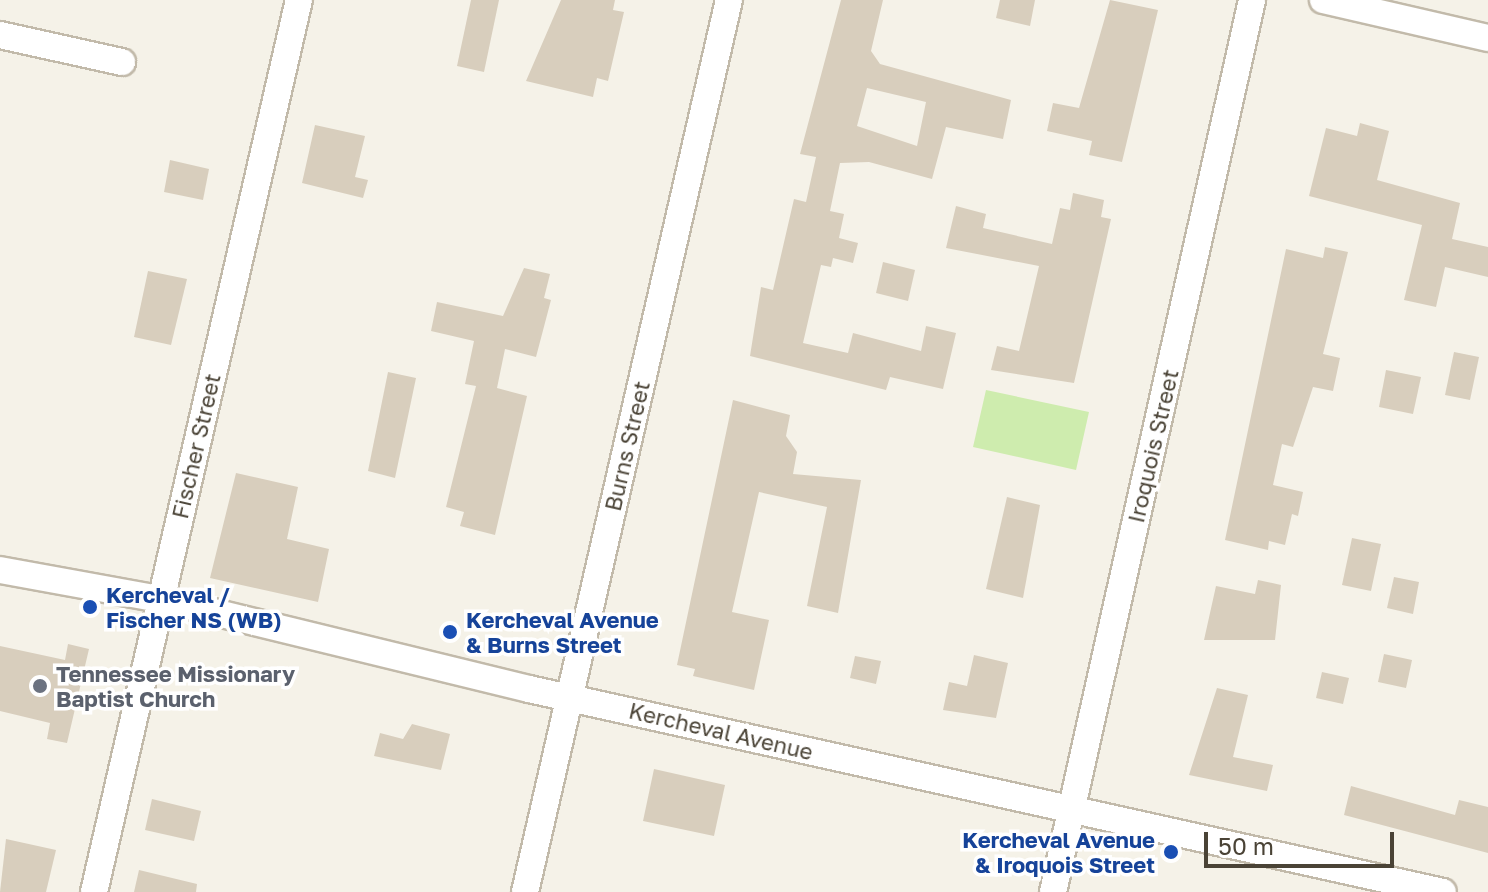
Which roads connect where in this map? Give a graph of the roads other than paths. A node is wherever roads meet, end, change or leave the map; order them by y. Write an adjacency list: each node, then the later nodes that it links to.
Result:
1 (299, 0): 9 (street, Fischer Street)
2 (729, 0): 10 (street, Burns Street)
3 (1252, 0): 11 (street, Iroquois Street)
4 (1323, 0): 6 (street)
5 (0, 35): 7 (street)
6 (1488, 38)
7 (122, 62)
8 (0, 570): 9 (street, Kercheval Avenue)
9 (160, 599): 10 (street, Kercheval Avenue); 12 (street, Fischer Street)
10 (569, 697): 11 (street, Kercheval Avenue); 13 (street, Burns Street)
11 (1073, 807): 14 (street, Iroquois Street); 15 (street, Kercheval Avenue)
12 (94, 892)
13 (525, 892)
14 (1053, 892)
15 (1443, 892)

